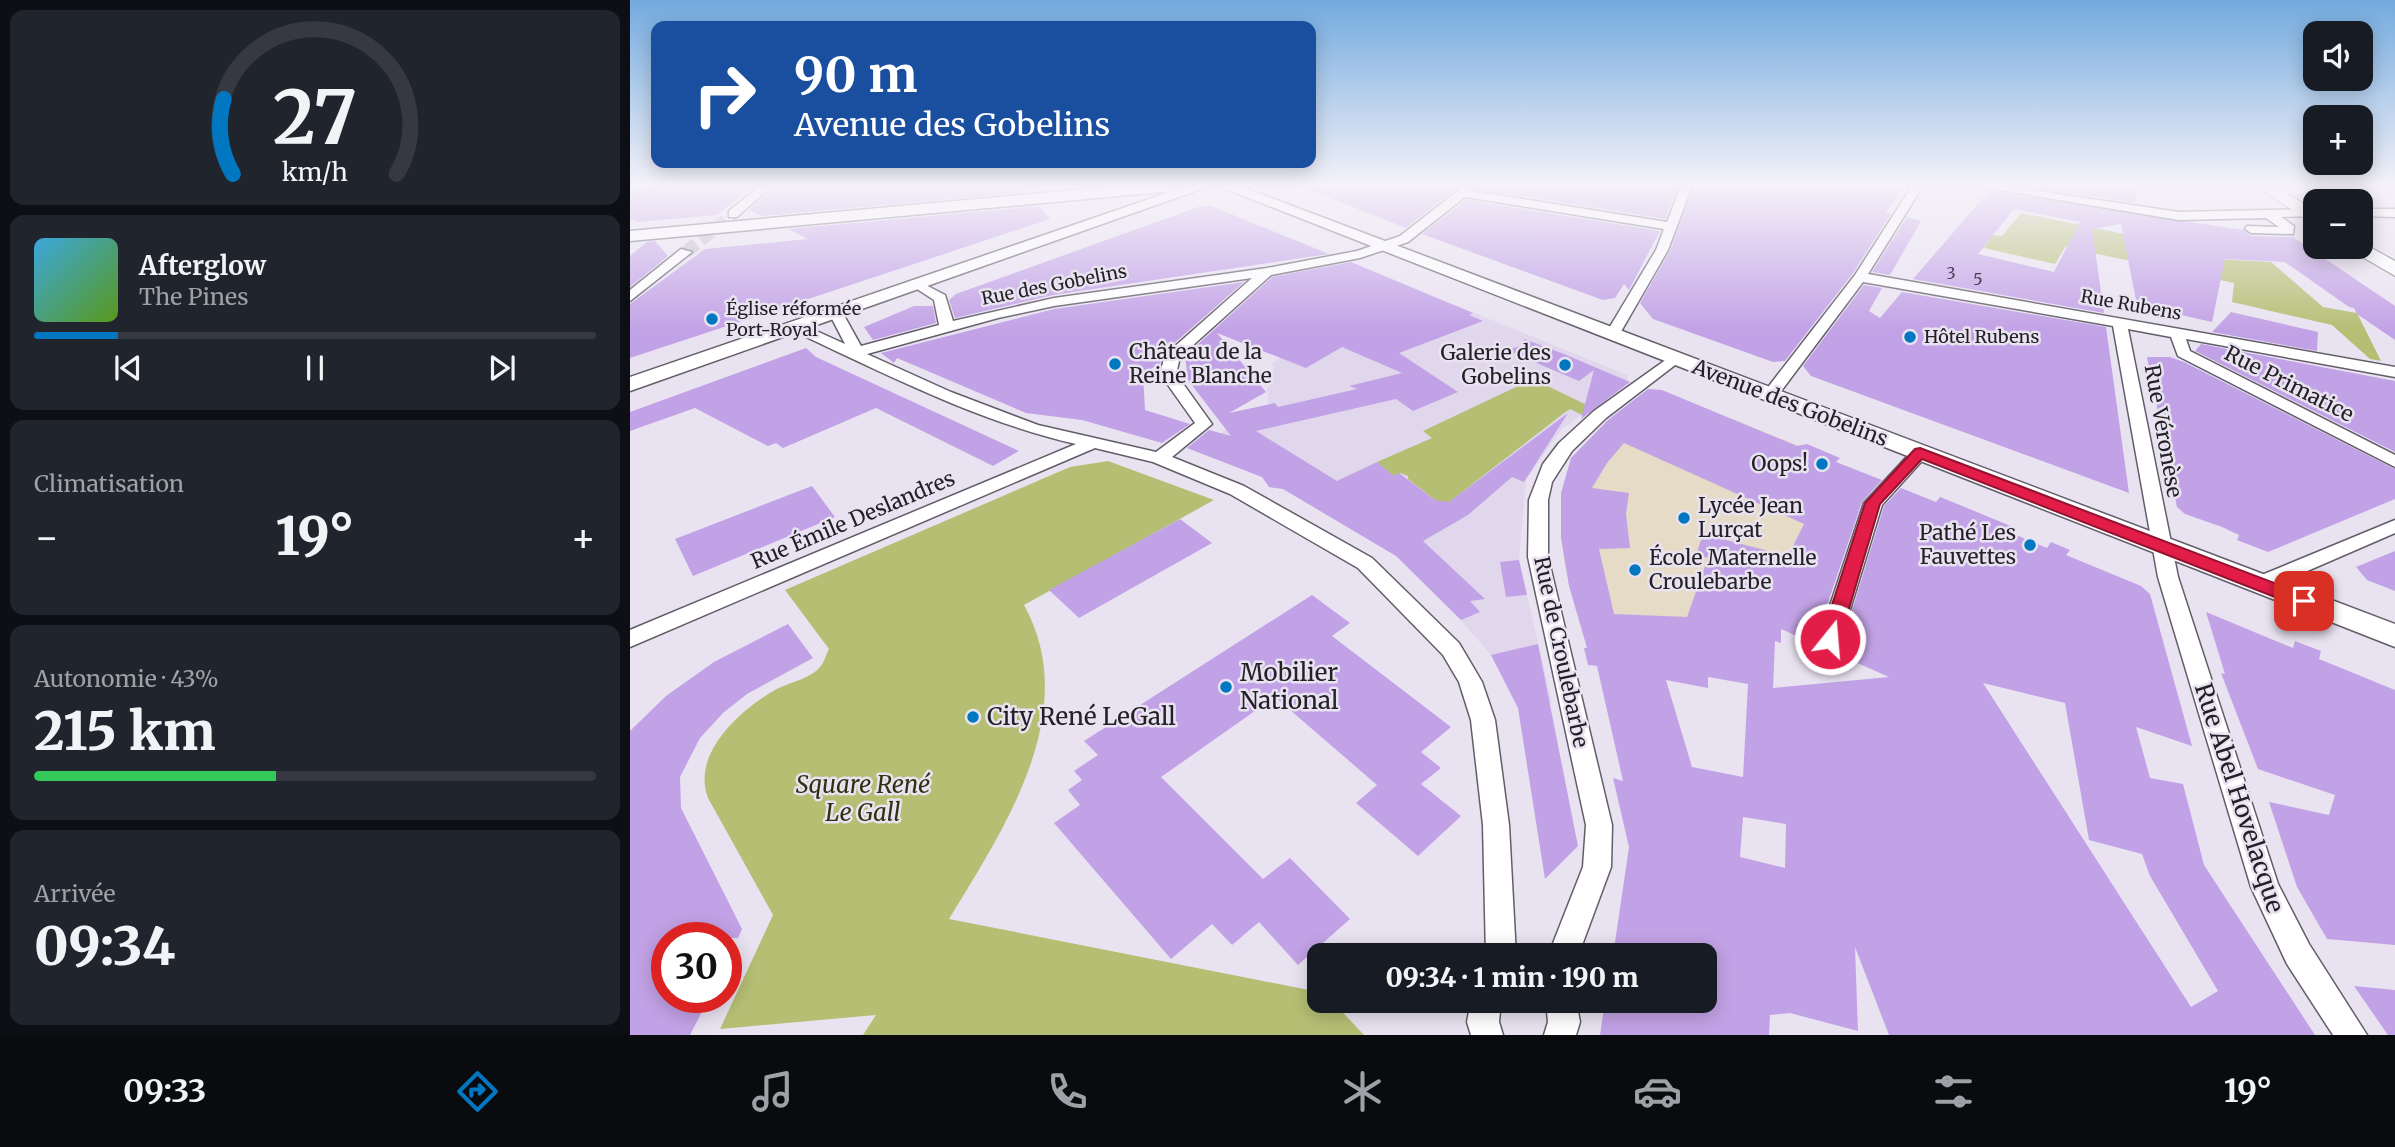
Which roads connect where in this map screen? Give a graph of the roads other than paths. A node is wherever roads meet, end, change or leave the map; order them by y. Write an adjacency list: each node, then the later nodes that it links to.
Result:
1 (648, 234): 7 (main road)
2 (1063, 234): 14 (main road)
3 (1351, 234): 8 (main road, Avenue des Gobelins)
4 (1410, 234): 8 (street, Rue des Gobelins)
5 (1668, 234): 21 (street)
6 (1887, 234): 13 (street)
7 (630, 236)
8 (1384, 247): 12 (street, Rue des Gobelins); 21 (main road, Avenue des Gobelins)
9 (686, 251): 15 (street)
10 (2373, 256): 11 (main road)
11 (2395, 270)
12 (1267, 272): 19 (street, Rue des Gobelins); 29 (street)
13 (1860, 276): 17 (street, Rue Rubens); 26 (street)
14 (918, 285): 16 (main road); 19 (street)
15 (630, 298)
16 (836, 313): 18 (main road); 22 (street)
17 (2120, 323): 20 (street, Rue Rubens); 32 (street, Rue Véronèse)
18 (796, 327): 22 (street); 25 (main road)
19 (947, 327): 22 (street, Rue des Gobelins)
20 (2177, 333): 24 (street, Rue Rubens); 30 (street, Rue Primatice)
21 (1612, 335): 23 (main road, Avenue des Gobelins)
22 (857, 352): 27 (street)
23 (1674, 359): 26 (main road, Avenue des Gobelins); 38 (street, Rue de Croulebarbe)
24 (2395, 372)
25 (630, 384)
26 (1770, 395): 28 (main road, Avenue des Gobelins)
27 (1093, 443): 29 (street); 35 (street, Rue Émile Deslandres)
28 (1920, 453): 32 (main road, Avenue des Gobelins); 36 (street)
29 (1159, 458): 37 (street)
30 (2395, 462)
31 (2395, 526): 33 (street)
32 (2161, 546): 33 (main road, Avenue des Gobelins); 43 (street, Rue Abel Hovelacque)
33 (2259, 584): 34 (main road, Avenue des Gobelins)
34 (2395, 636)
35 (630, 639)
36 (1830, 639)
37 (1501, 943)
38 (1568, 943)
39 (1484, 1013): 41 (street)
40 (1563, 1013): 42 (street)
41 (1487, 1035)
42 (1560, 1035)
43 (2351, 1035)

